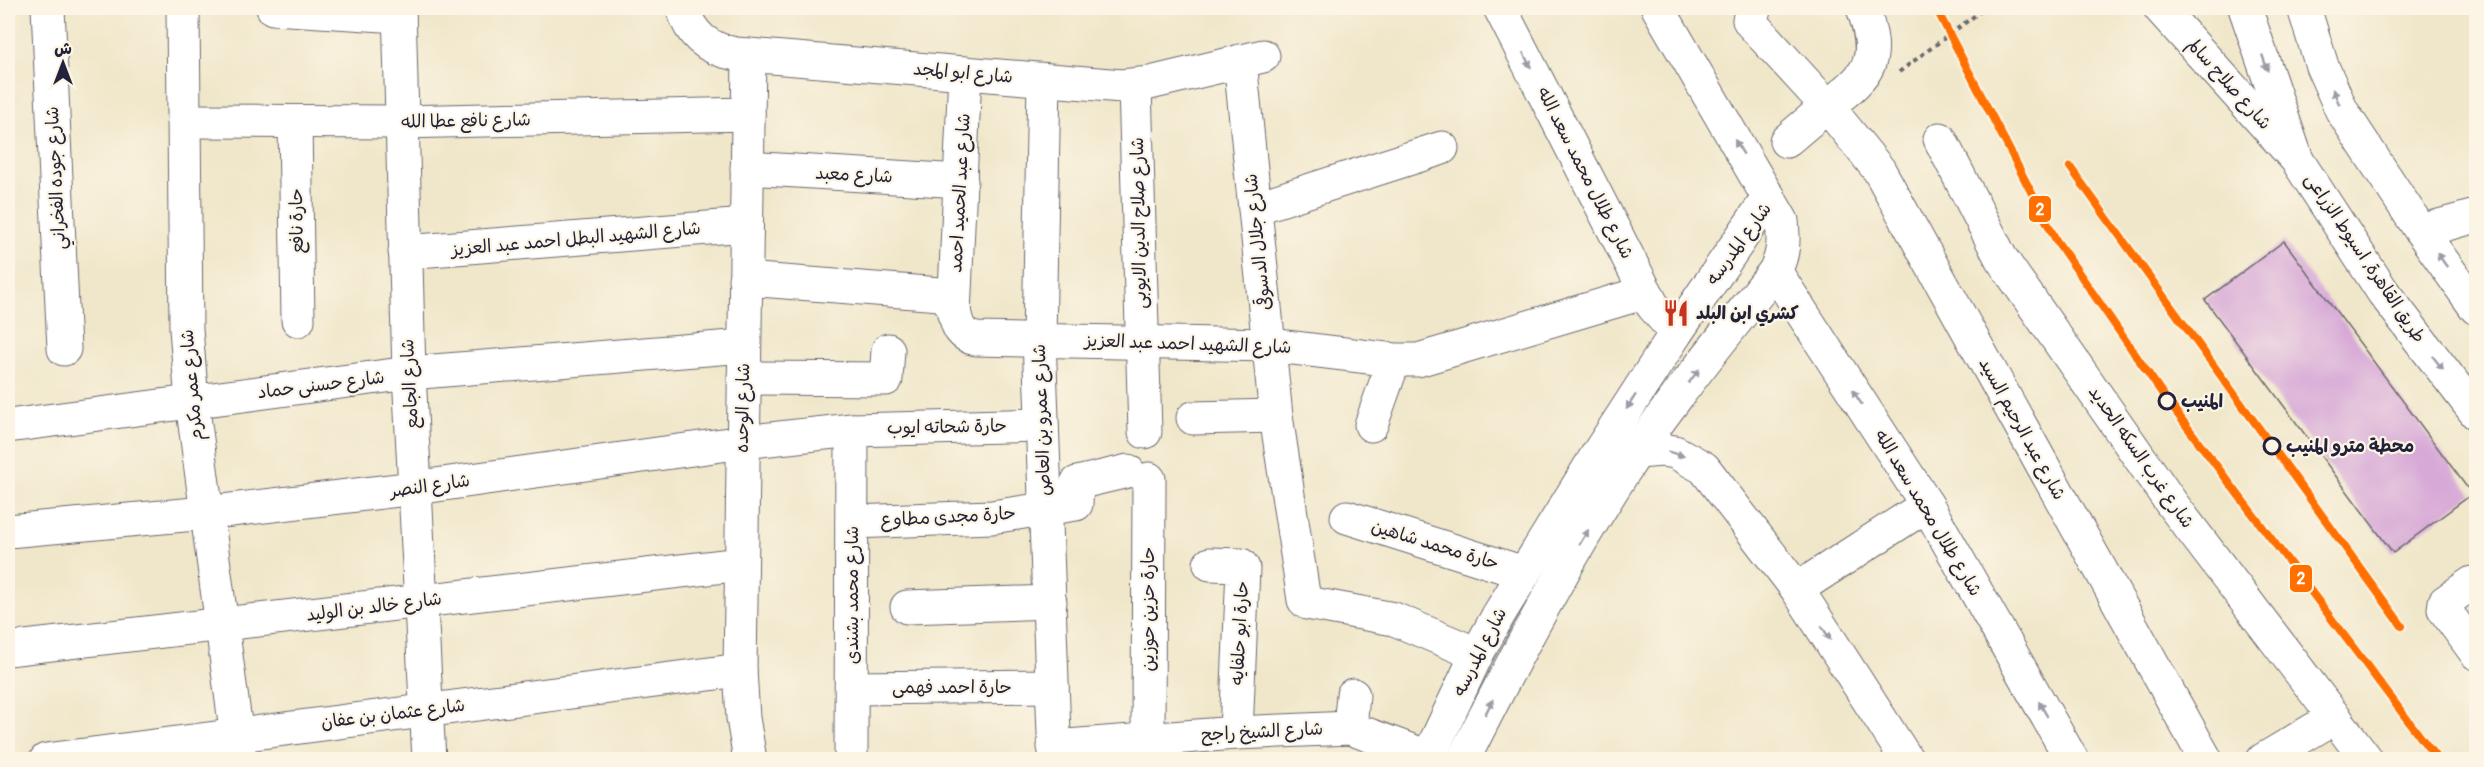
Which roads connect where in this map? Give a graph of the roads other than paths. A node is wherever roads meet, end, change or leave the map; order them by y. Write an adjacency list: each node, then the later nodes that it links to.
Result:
1 (48, 8): 46 (main road, شارع جوده الفخراني)
2 (183, 8): 21 (main road, شارع عمر مكرم)
3 (273, 8): 4 (main road)
4 (284, 8): 12 (main road)
5 (683, 8): 14 (main road, شارع ابو المجد)
6 (1500, 8): 38 (main road, شارع طلال محمد سعد الله, one-way to 38)
7 (1658, 8): 30 (main road, one-way to 7)
8 (1863, 8): 19 (main road)
9 (2160, 8): 27 (main road, شارع صلاح سالم)
10 (2245, 8): 27 (main road, one-way to 27)
11 (2304, 8): 34 (main road, one-way to 11)
12 (399, 11): 23 (main road, شارع الجامع)
13 (1752, 14): 19 (main road, شارع عبد الرحيم السيد)
14 (749, 55): 16 (main road, شارع ابو المجد); 20 (main road, شارع الوحده)
15 (1252, 58): 18 (main road, شارع ابو المجد); 31 (main road, شارع جلال الدسوقى)
16 (965, 73): 17 (main road, شارع ابو المجد); 29 (main road, شارع عبد الحميد احمد)
17 (1044, 80): 18 (main road, شارع ابو المجد); 43 (main road, شارع عمرو بن العاص)
18 (1135, 86): 44 (main road, شارع صلاح الدين الايوبى)
19 (1827, 106): 25 (main road); 103 (main road, شارع عبد الرحيم السيد)
20 (748, 114): 23 (main road, شارع نافع عطا الله); 28 (main road, شارع الوحده)
21 (184, 121): 22 (main road, شارع نافع عطا الله); 51 (main road, شارع عمر مكرم)
22 (295, 122): 23 (main road, شارع نافع عطا الله); 41 (main road, حارة نافع)
23 (401, 122): 35 (main road, شارع الجامع)
24 (1940, 139): 88 (main road, شارع غرب السكه الحديد)
25 (1786, 141)
26 (1442, 148): 31 (main road)
27 (2297, 160): 52 (main road, طريق القاهرة, اسيوط الزراعى, one-way to 52)
28 (747, 168): 29 (main road, شارع معبد); 33 (main road, شارع الوحده)
29 (961, 181): 40 (main road, شارع عبد الحميد احمد)
30 (1769, 197): 36 (main road, شارع المدرسه); 42 (main road, شارع المدرسه)
31 (1255, 208): 45 (main road, شارع جلال الدسوقى)
32 (2476, 216): 34 (main road)
33 (746, 225): 35 (main road, شارع الشهيد البطل احمد عبد العزيز); 37 (main road, شارع الوحده)
34 (2421, 231): 39 (main road, one-way to 34)
35 (405, 252): 50 (main road, شارع الجامع)
36 (1774, 271): 61 (main road, شارع المدرسه, one-way to 36); 65 (main road, شارع طلال محمد سعد الله, one-way to 36)
37 (745, 279): 40 (main road, شارع الشهيد احمد عبد العزيز); 49 (main road, شارع الوحده)
38 (1646, 292): 42 (main road, شارع طلال محمد سعد الله); 48 (main road, شارع الشهيد احمد عبد العزيز)
39 (2476, 308)
40 (954, 314): 43 (main road, شارع الشهيد احمد عبد العزيز)
41 (298, 320)
42 (1676, 333): 62 (main road, شارع المدرسه, one-way to 62)
43 (1039, 339): 44 (main road, شارع الشهيد احمد عبد العزيز); 55 (main road, شارع عمرو بن العاص)
44 (1142, 342): 45 (main road, شارع الشهيد احمد عبد العزيز); 59 (main road, شارع صلاح الدين الايوبى)
45 (1269, 345): 48 (main road, شارع الشهيد احمد عبد العزيز); 53 (main road, شارع جلال الدسوقى)
46 (64, 349)
47 (888, 350): 49 (main road, شارع حسنى حماد)
48 (1394, 360): 56 (main road)
49 (744, 362): 50 (main road, شارع حسنى حماد); 60 (main road, شارع الوحده)
50 (409, 373): 51 (main road, شارع حسنى حماد); 64 (main road, شارع الجامع)
51 (192, 402): 57 (main road, شارع حسنى حماد); 67 (main road, شارع عمر مكرم)
52 (2476, 413)
53 (1276, 416): 54 (main road); 82 (main road, شارع جلال الدسوقى)
54 (1193, 418)
55 (1041, 425): 58 (main road, حارة شحاته ايوب); 66 (main road, شارع عمرو بن العاص)
56 (1371, 425)
57 (8, 426)
58 (852, 430): 60 (main road, شارع النصر); 69 (main road, شارع محمد بشندى)
59 (1145, 432)
60 (743, 442): 64 (main road, شارع النصر); 71 (main road, شارع الوحده)
61 (1637, 452): 62 (main road); 75 (main road, one-way to 75); 100 (main road, شارع المدرسه, one-way to 61)
62 (1598, 455): 73 (main road, شارع المدرسه)
63 (1138, 475): 66 (main road, حارة مجدى مطاوع); 91 (main road, حارة حزين حوزين)
64 (415, 489): 67 (main road, شارع النصر); 76 (main road, شارع الجامع)
65 (1927, 505): 75 (main road); 102 (main road, شارع طلال محمد سعد الله, one-way to 65)
66 (1046, 508): 69 (main road, حارة مجدى مطاوع); 77 (main road, شارع عمرو بن العاص)
67 (206, 513): 70 (main road, شارع النصر); 79 (main road, شارع عمر مكرم)
68 (1347, 517): 73 (main road, حارة محمد شاهين)
69 (852, 522): 85 (main road, شارع محمد بشندى)
70 (8, 531)
71 (741, 564): 76 (main road, شارع خالد بن الوليد); 83 (main road, شارع الوحده)
72 (1210, 564): 90 (main road, حارة ابو حلفايه)
73 (1524, 573): 82 (main road, شارع المدرسه)
74 (2475, 584): 81 (main road)
75 (1797, 590): 101 (main road, one-way to 101)
76 (420, 601): 79 (main road, شارع خالد بن الوليد); 87 (main road, شارع الجامع)
77 (1050, 602): 78 (main road); 84 (main road, شارع عمرو بن العاص)
78 (907, 607)
79 (221, 624): 80 (main road, شارع خالد بن الوليد); 92 (main road, شارع عمر مكرم)
80 (8, 649)
81 (2476, 653)
82 (1477, 654): 95 (main road, شارع المدرسه)
83 (740, 670): 87 (main road, شارع عثمان بن عفان); 98 (main road, شارع الوحده)
84 (1052, 687): 85 (main road, حارة احمد فهمى); 94 (main road, شارع عمرو بن العاص)
85 (852, 688): 99 (main road, شارع محمد بشندى)
86 (1353, 695): 89 (main road)
87 (426, 710): 92 (main road, شارع عثمان بن عفان); 97 (main road, شارع الجامع)
88 (2335, 717): 104 (main road); 105 (main road, شارع غرب السكه الحديد)
89 (1350, 728): 90 (main road, شارع الشيخ راجح); 95 (main road, شارع الشيخ راجح)
90 (1236, 733): 91 (main road, شارع الشيخ راجح)
91 (1148, 739): 93 (main road, شارع الشيخ راجح)
92 (238, 747): 96 (main road, شارع عثمان بن عفان)
93 (1108, 751): 94 (main road, شارع الشيخ راجح)
94 (1055, 753)
95 (1428, 758)
96 (46, 759)
97 (429, 759)
98 (750, 759)
99 (851, 759)
100 (1463, 759)
101 (1907, 759)
102 (2072, 759)
103 (2206, 759)
104 (2263, 759)
105 (2367, 759)

